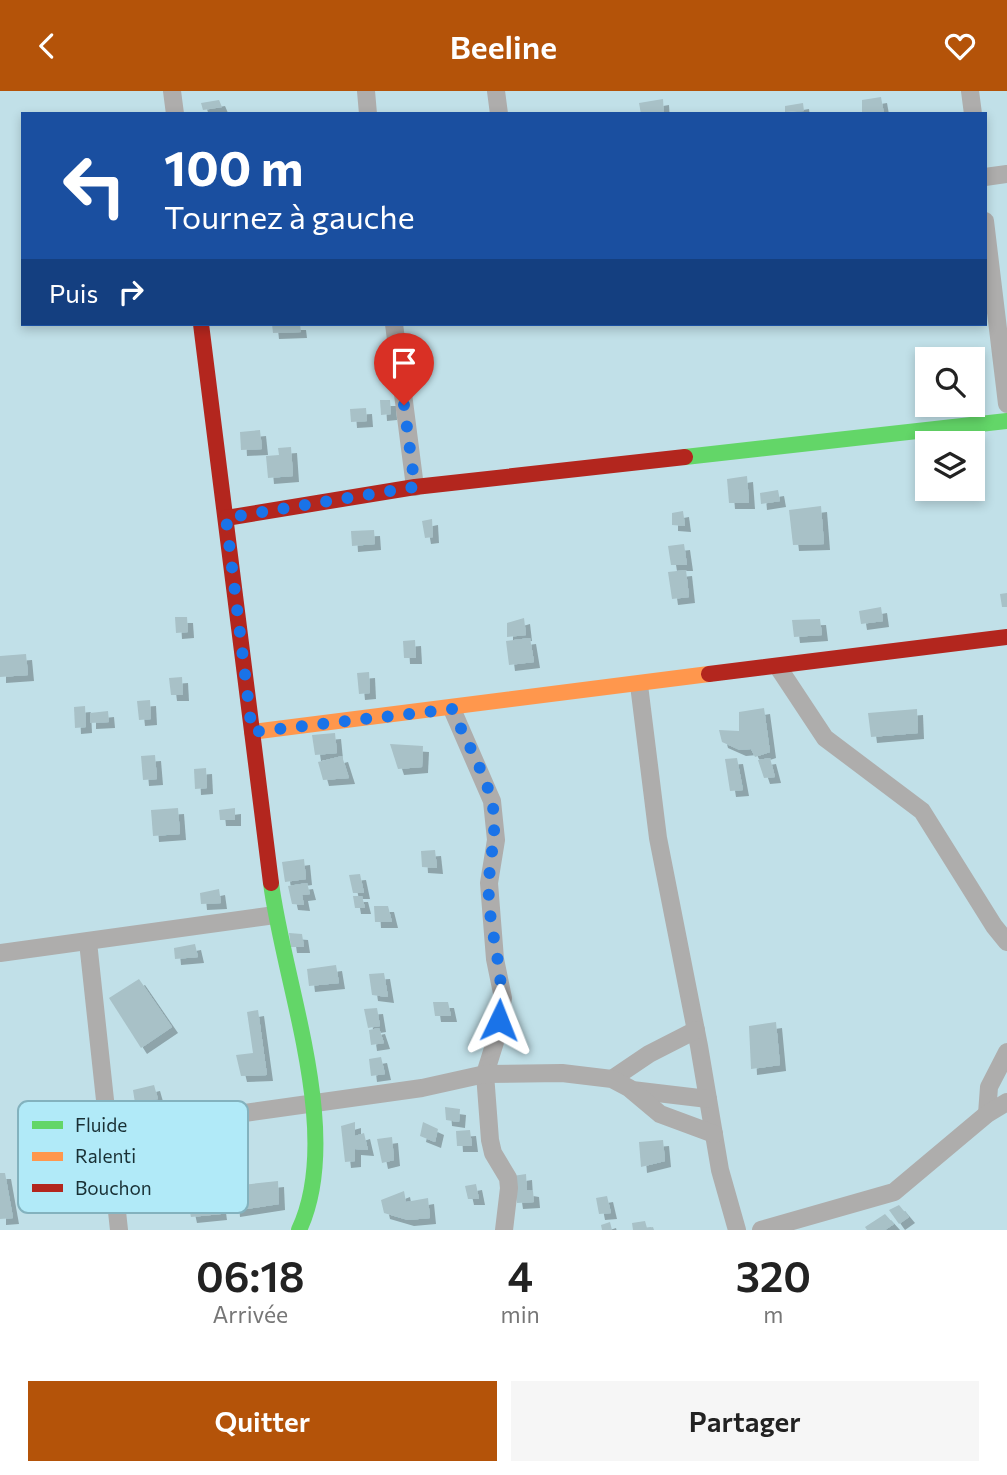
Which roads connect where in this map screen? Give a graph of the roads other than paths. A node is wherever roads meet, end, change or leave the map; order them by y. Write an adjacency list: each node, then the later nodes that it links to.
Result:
1 (172, 91): 5 (street)
2 (366, 91): 6 (street)
3 (496, 91): 7 (street)
4 (970, 91): 8 (street)
5 (175, 112)
6 (369, 112)
7 (499, 112)
8 (972, 112)
9 (1007, 174): 10 (street)
10 (987, 177)
11 (987, 238): 14 (street)
12 (201, 326): 17 (street)
13 (394, 326): 16 (street)
14 (1007, 404)
15 (1007, 421): 16 (street)
16 (415, 487): 17 (street)
17 (226, 518): 22 (street)
18 (1007, 637): 19 (street)
19 (778, 667): 20 (street); 25 (street)
20 (639, 685): 21 (street); 27 (street)
21 (452, 709): 22 (street); 29 (street)
22 (252, 732): 23 (street)
23 (275, 915): 24 (street); 34 (street)
24 (88, 942): 26 (street); 33 (street)
25 (1007, 942)
26 (0, 953)
27 (696, 1030): 30 (street); 32 (street)
28 (1007, 1052): 37 (street)
29 (485, 1074): 30 (street); 34 (street); 40 (street)
30 (612, 1079): 31 (street)
31 (632, 1090): 32 (street); 38 (street)
32 (708, 1099): 38 (street)
33 (106, 1101)
34 (313, 1101): 36 (street); 39 (street)
35 (1007, 1102): 37 (street)
36 (248, 1111)
37 (987, 1114): 42 (street)
38 (714, 1134): 41 (street)
39 (299, 1230)
40 (504, 1230)
41 (737, 1230)
42 (761, 1230)

